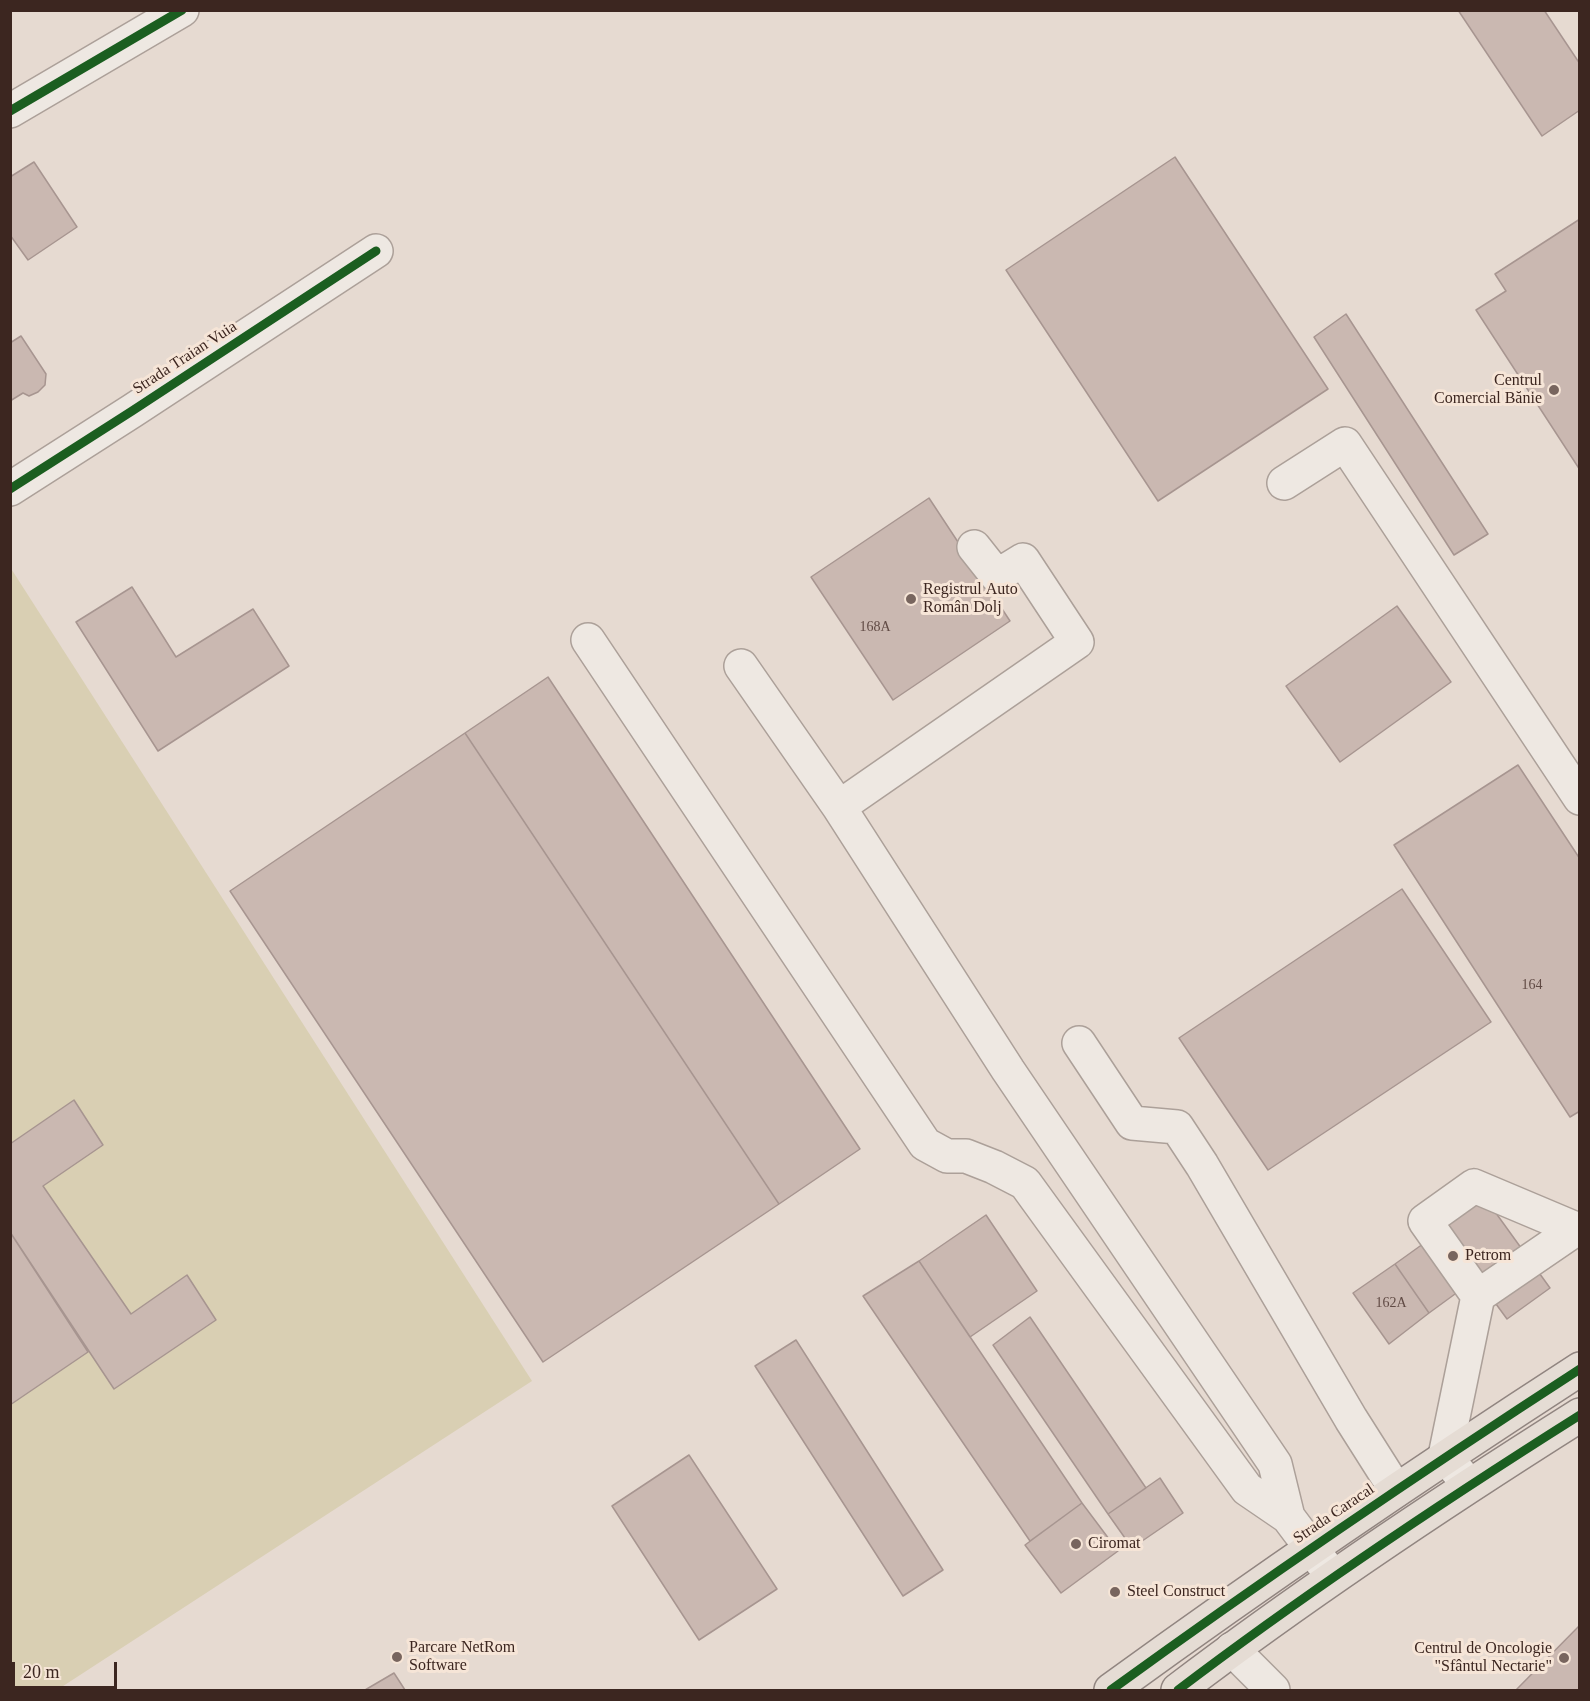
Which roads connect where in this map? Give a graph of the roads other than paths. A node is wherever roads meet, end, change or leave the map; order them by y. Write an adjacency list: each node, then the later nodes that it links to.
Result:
1 (182, 10): 2 (street)
2 (10, 111)
3 (376, 251): 5 (street, Strada Traian Vuia)
4 (1284, 483): 9 (street)
5 (10, 489)
6 (974, 547): 10 (street)
7 (588, 640): 19 (street)
8 (741, 666): 10 (street)
9 (1580, 798)
10 (839, 807): 19 (street)
11 (1079, 1043): 18 (street)
12 (1578, 1230): 13 (street); 13 (street)
13 (1478, 1296): 16 (street)
14 (1580, 1369): 16 (main road, Strada Caracal)
15 (1580, 1415): 17 (main road)
16 (1445, 1456): 17 (street); 18 (main road, Strada Caracal)
17 (1469, 1485): 21 (main road)
18 (1396, 1490): 20 (main road, Strada Caracal)
19 (1288, 1517): 20 (street)
20 (1311, 1548): 21 (street); 23 (main road, Strada Caracal)
21 (1333, 1577): 22 (main road)
22 (1232, 1649): 24 (main road); 25 (street)
23 (1111, 1690)
24 (1178, 1690)
25 (1273, 1690)

